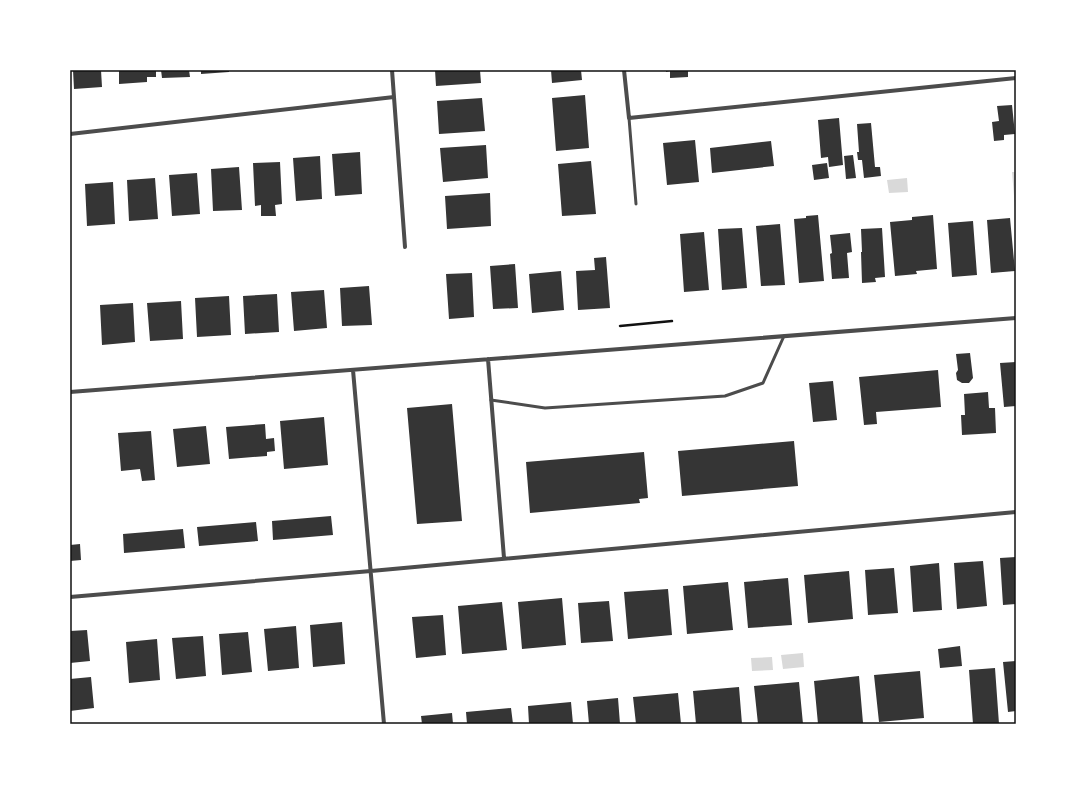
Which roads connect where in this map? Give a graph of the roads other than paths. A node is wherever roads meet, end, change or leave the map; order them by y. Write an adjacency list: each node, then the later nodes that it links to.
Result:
1 (392, 70): 4 (street)
2 (624, 70): 5 (street)
3 (1016, 78): 5 (street)
4 (394, 96): 6 (street); 8 (street)
5 (629, 118): 7 (lane)
6 (70, 134)
7 (636, 204)
8 (405, 247)
9 (1016, 318): 10 (street)
10 (784, 336): 11 (street); 14 (lane)
11 (488, 359): 12 (street); 14 (street)
12 (353, 370): 13 (street); 17 (street)
13 (70, 392)
14 (491, 400): 16 (street)
15 (1016, 512): 16 (street)
16 (504, 558): 17 (street)
17 (371, 571): 18 (street); 19 (street)
18 (70, 597)
19 (384, 724)

